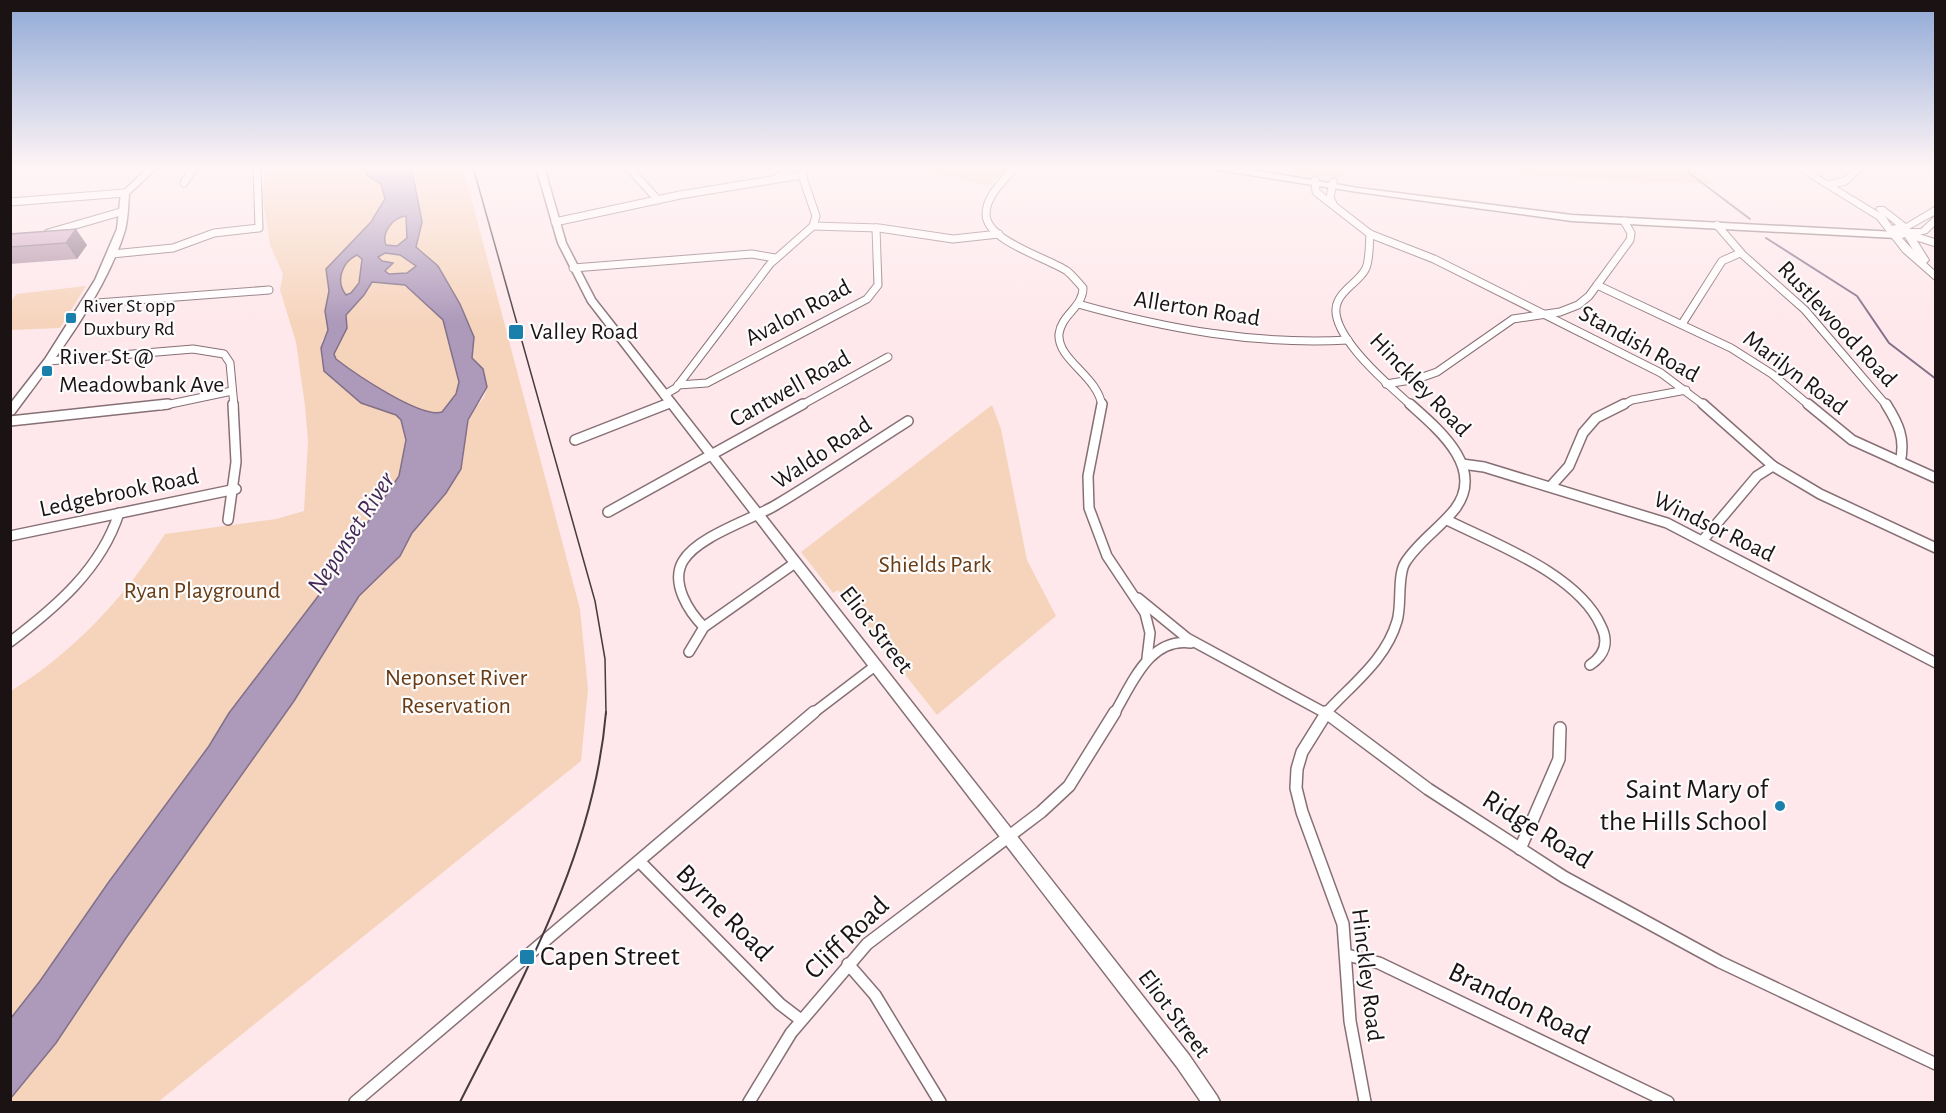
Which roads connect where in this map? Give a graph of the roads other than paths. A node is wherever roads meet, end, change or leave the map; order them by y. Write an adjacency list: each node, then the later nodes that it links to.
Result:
1 (97, 219): 21 (street)
2 (123, 219): 24 (street)
3 (259, 219): 24 (street)
4 (554, 219): 14 (street, Eliot Street)
5 (569, 219): 14 (street)
6 (814, 219): 16 (street)
7 (986, 219): 19 (street)
8 (1351, 219): 20 (street)
9 (1596, 219): 13 (street)
10 (1883, 219): 18 (main road)
11 (1919, 219): 18 (main road)
12 (1934, 219): 18 (main road)
13 (1624, 221): 15 (street); 28 (street)
14 (555, 222): 26 (street, Eliot Street)
15 (1717, 225): 18 (street); 23 (street, Rustlewood Road)
16 (813, 226): 17 (street); 25 (street)
17 (876, 228): 19 (street); 38 (street, Avalon Road)
18 (1900, 231): 22 (street); 27 (main road)
19 (999, 234): 31 (street)
20 (1370, 234): 32 (street, Standish Road); 34 (street, Hinckley Road)
21 (39, 236)
22 (1935, 243)
23 (1740, 253): 33 (street); 47 (street, Rustlewood Road)
24 (112, 254): 30 (street)
25 (775, 258): 26 (street); 38 (street)
26 (573, 268): 41 (street, Eliot Street)
27 (1935, 278)
28 (1597, 285): 32 (street); 33 (street, Marilyn Road)
29 (269, 290): 30 (street)
30 (84, 304): 36 (street)
31 (1078, 304): 34 (street, Allerton Road); 62 (street)
32 (1544, 314): 37 (street); 40 (street, Standish Road)
33 (1682, 324): 47 (street, Marilyn Road)
34 (1348, 340): 37 (street, Hinckley Road)
35 (888, 357): 46 (street, Cantwell Road)
36 (49, 361): 39 (street); 42 (street)
37 (1386, 384): 48 (street, Hinckley Road)
38 (678, 385): 41 (street)
39 (232, 390): 43 (street); 52 (street)
40 (1686, 390): 49 (street, Standish Road); 51 (street)
41 (667, 399): 45 (street); 46 (street, Eliot Street)
42 (10, 412)
43 (10, 421)
44 (908, 421): 55 (street, Waldo Road)
45 (575, 440)
46 (711, 455): 53 (street, Cantwell Road); 55 (street, Eliot Street)
47 (1900, 462): 50 (street, Marilyn Road)
48 (1462, 464): 51 (street, Windsor Road); 57 (street, Hinckley Road)
49 (1773, 466): 59 (street); 60 (street, Standish Road)
50 (1935, 478)
51 (1551, 486): 59 (street, Windsor Road)
52 (236, 489): 54 (street, Ledgebrook Road); 56 (street)
53 (608, 512)
54 (119, 513): 58 (street, Ledgebrook Road); 64 (street)
55 (757, 516): 61 (street, Eliot Street); 63 (street, Waldo Road)
56 (228, 519)
57 (1447, 520): 69 (street); 71 (street, Hinckley Road)
58 (10, 536)
59 (1703, 540): 68 (street, Windsor Road)
60 (1935, 548)
61 (795, 563): 63 (street); 70 (street, Eliot Street)
62 (1138, 597): 65 (street, Ridge Road); 67 (street)
63 (704, 627): 66 (street)
64 (10, 642)
65 (1196, 645): 67 (street); 71 (street, Ridge Road)
66 (689, 652)
67 (1146, 660): 73 (street, Cliff Road)
68 (1935, 663)
69 (1590, 665)
70 (875, 666): 73 (street, Eliot Street); 75 (street)
71 (1326, 713): 74 (street, Ridge Road); 76 (street, Hinckley Road)
72 (1560, 728): 74 (street)
73 (1009, 837): 77 (street, Cliff Road); 83 (street, Eliot Street)
74 (1520, 849): 79 (street, Ridge Road)
75 (640, 862): 78 (street, Byrne Road); 80 (street)
76 (1347, 955): 84 (street, Hinckley Road); 85 (street, Brandon Road)
77 (848, 964): 78 (street, Cliff Road); 82 (street)
78 (801, 1020): 81 (street, Cliff Road)
79 (1935, 1064)
80 (355, 1102)
81 (749, 1102)
82 (940, 1102)
83 (1211, 1102)
84 (1365, 1102)
85 (1668, 1102)

